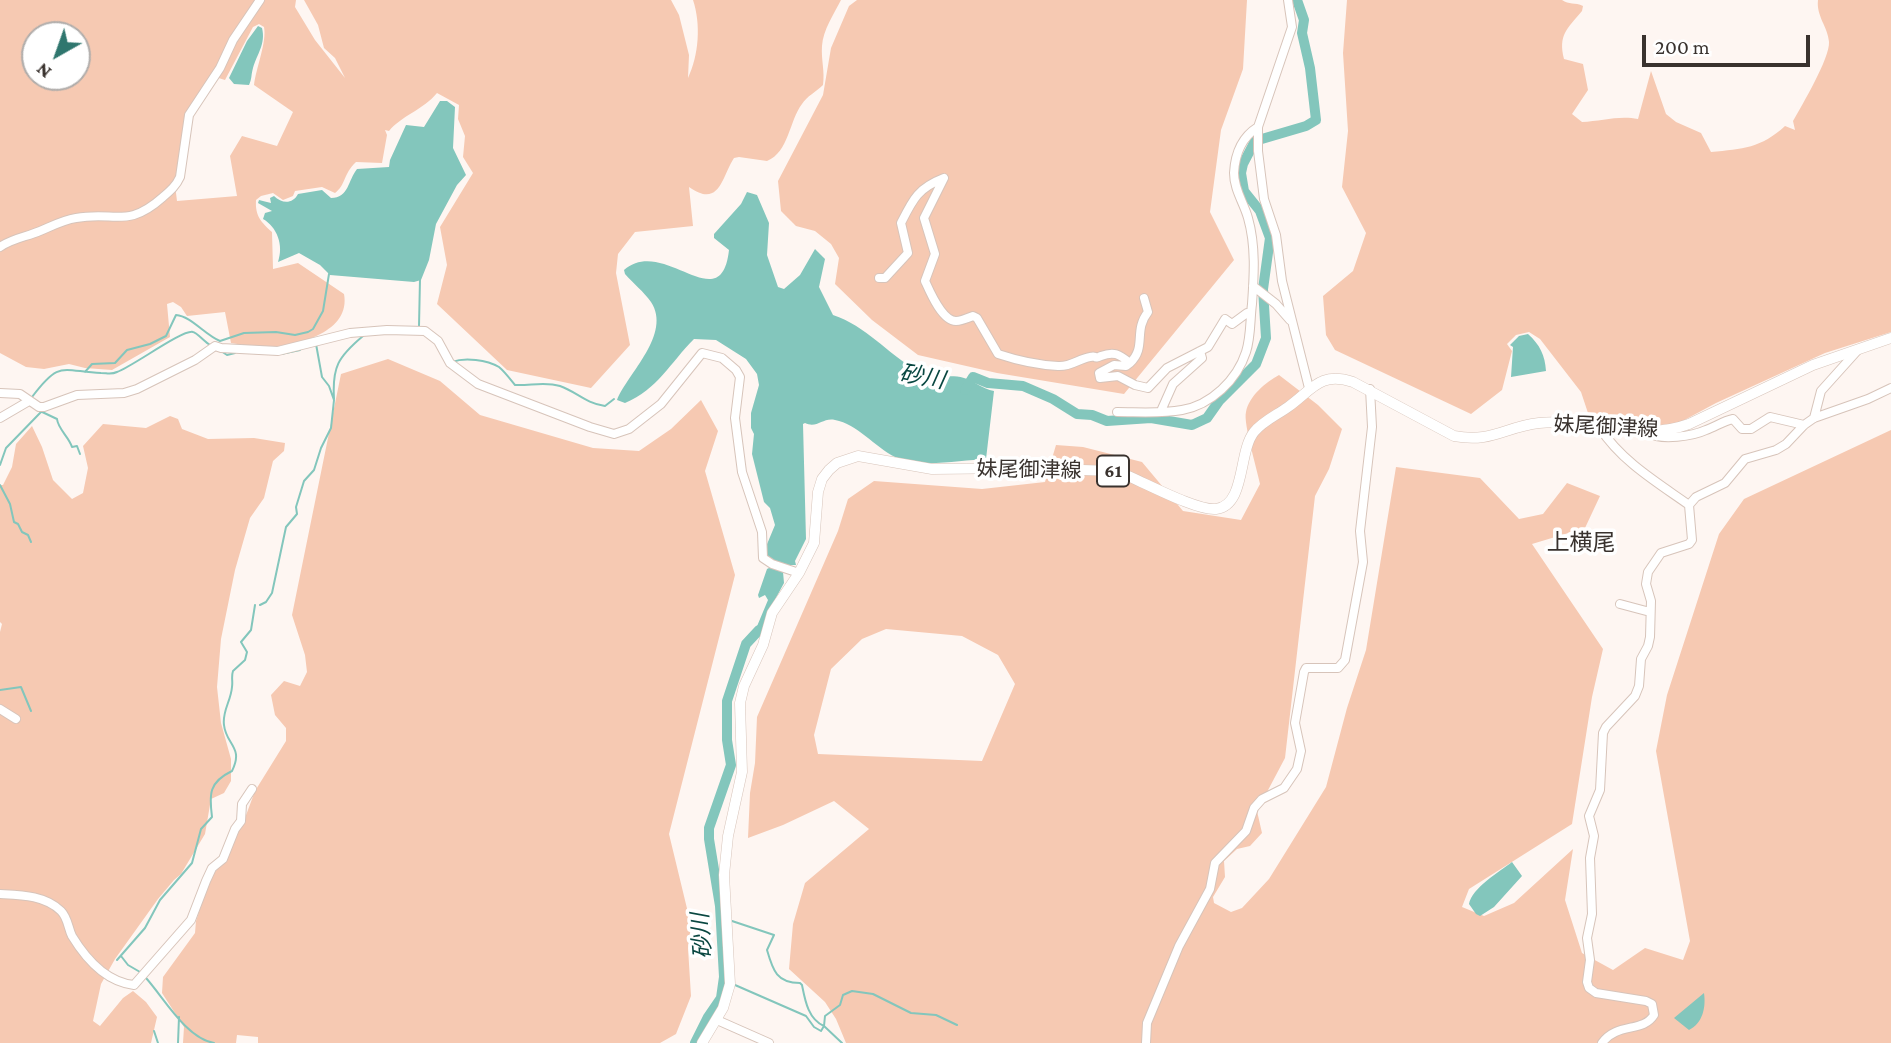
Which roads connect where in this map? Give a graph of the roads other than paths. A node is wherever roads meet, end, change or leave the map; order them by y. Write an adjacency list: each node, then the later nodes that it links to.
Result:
1 (260, 0): 4 (street)
2 (1288, 0): 3 (street)
3 (1258, 131): 6 (street); 9 (street)
4 (0, 247)
5 (879, 278): 13 (street)
6 (1256, 288): 8 (street); 9 (street)
7 (1144, 298): 13 (street)
8 (1251, 313): 12 (street); 19 (street)
9 (1291, 321): 14 (street)
10 (1891, 338): 11 (main road, 妹尾御津線 / 61)
11 (1858, 349): 22 (street); 25 (main road, 妹尾御津線 / 61)
12 (1200, 351): 13 (street); 19 (street)
13 (1130, 363)
14 (1309, 388): 16 (main road, 妹尾御津線 / 61); 27 (main road, 妹尾御津線 / 61)
15 (1891, 388): 22 (street)
16 (1370, 389): 24 (main road, 妹尾御津線 / 61); 37 (street)
17 (0, 393): 18 (street)
18 (29, 401): 21 (street); 27 (street)
19 (1161, 411): 20 (street)
20 (1117, 412)
21 (0, 418)
22 (1814, 418): 23 (street)
23 (1804, 425): 25 (street); 26 (street)
24 (1600, 428): 25 (main road, 妹尾御津線 / 61); 26 (street)
25 (1649, 433)
26 (1689, 505): 29 (street)
27 (799, 573): 34 (main road, 妹尾御津線 / 61)
28 (1620, 604): 29 (street)
29 (1650, 612): 38 (street)
30 (0, 709): 31 (street)
31 (16, 719)
32 (252, 789): 33 (street)
33 (0, 894)
34 (718, 1020): 35 (main road, 妹尾御津線 / 61); 36 (street)
35 (705, 1042)
36 (769, 1043)
37 (1146, 1043)
38 (1602, 1043)

